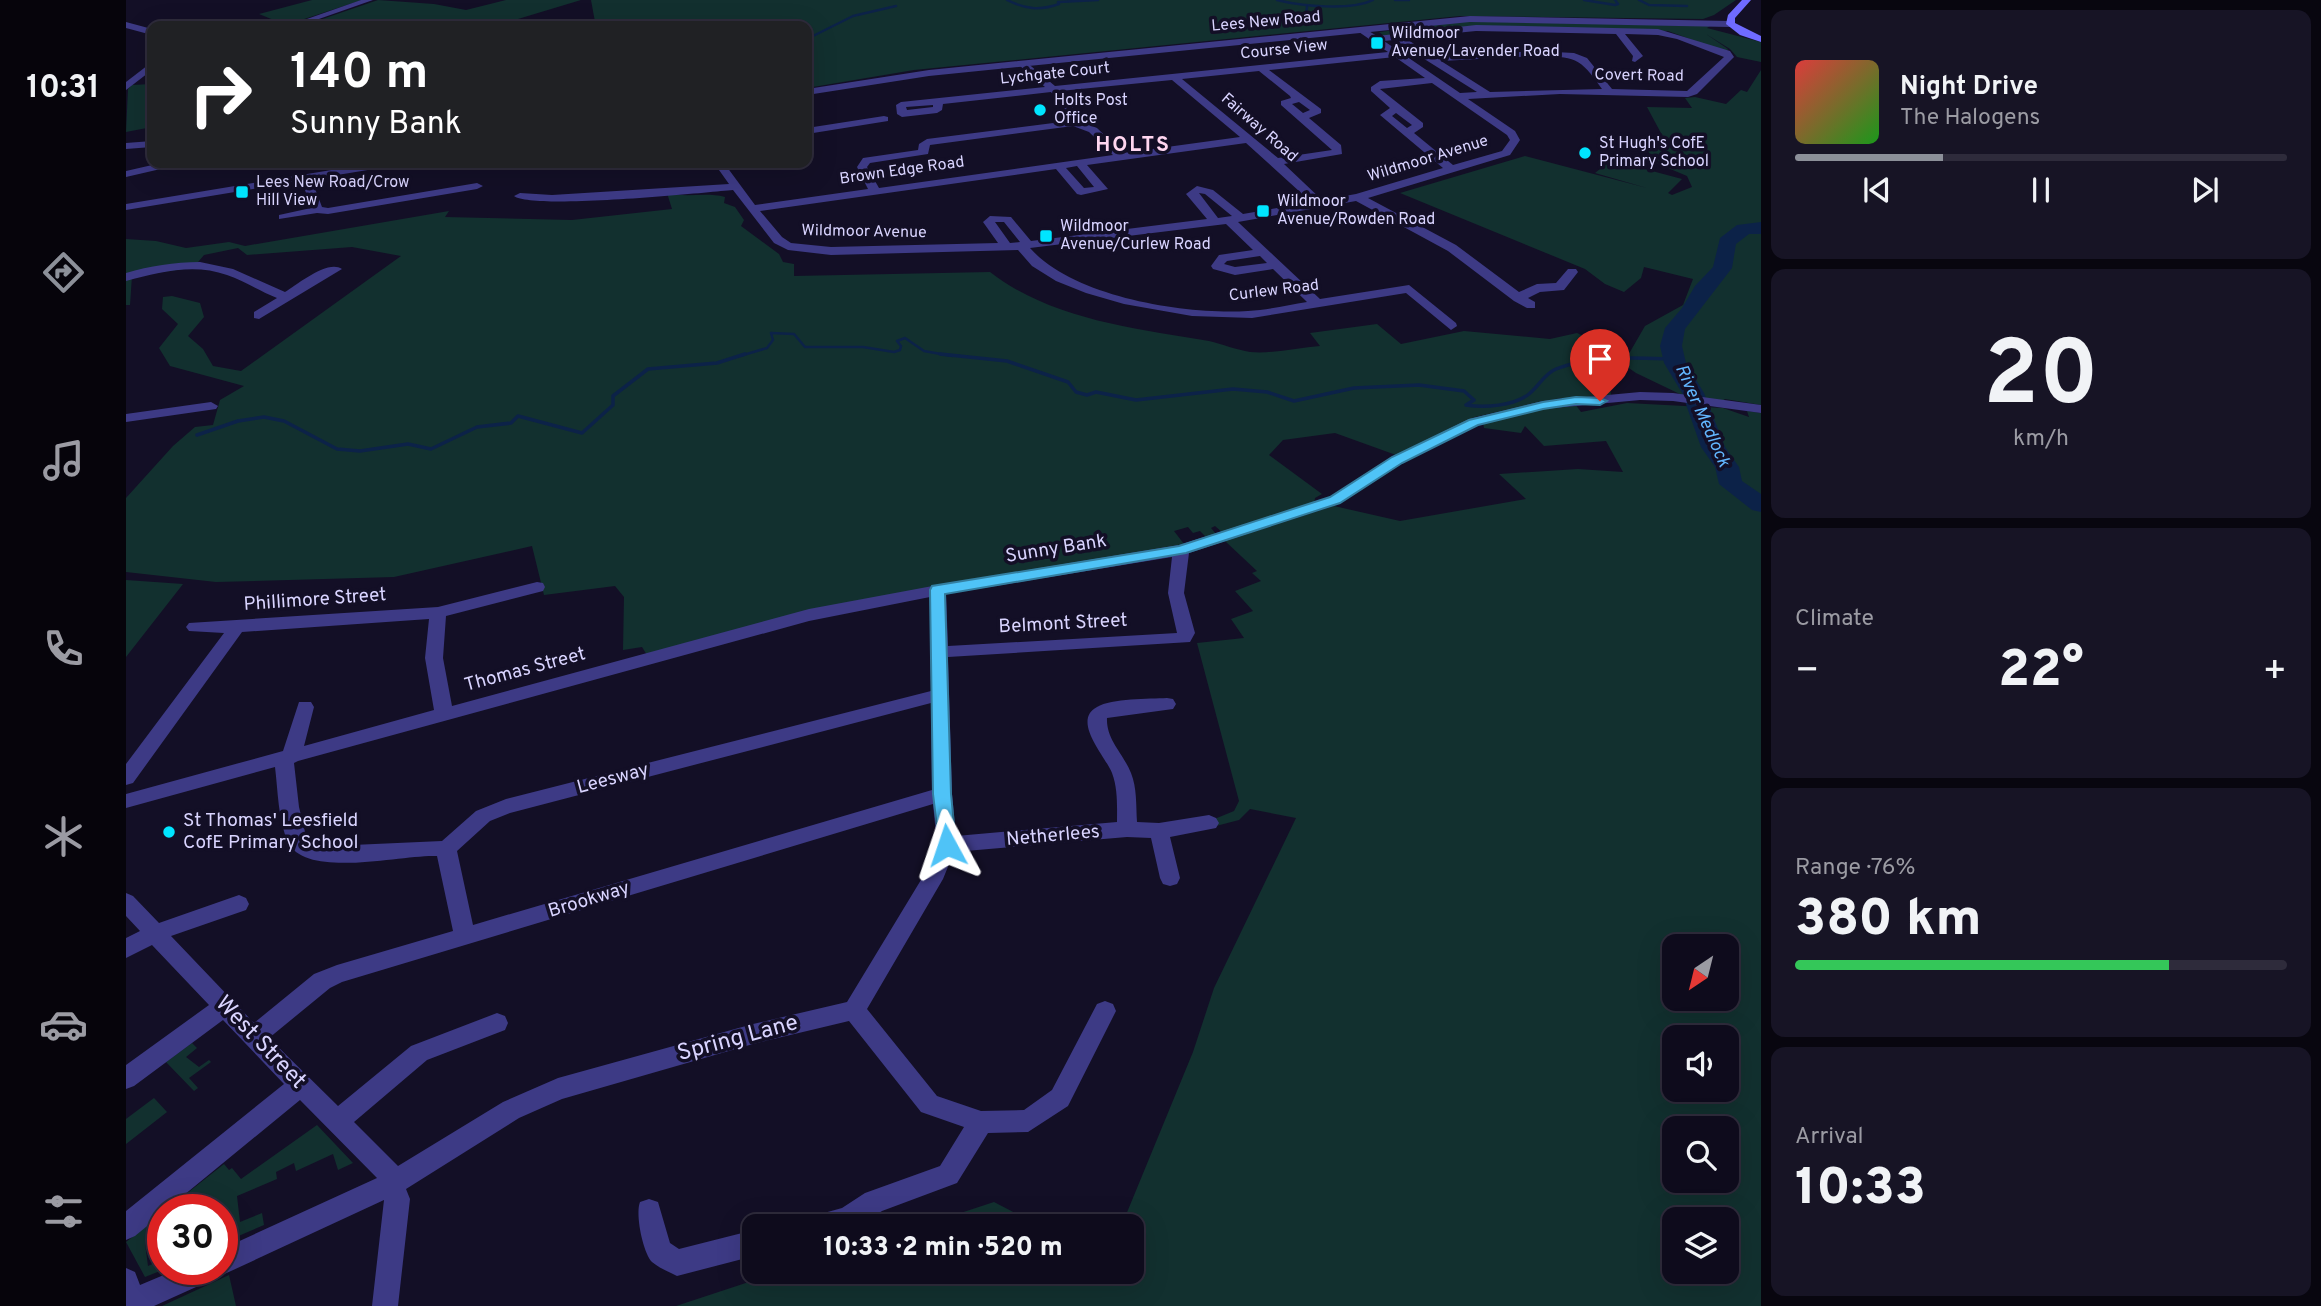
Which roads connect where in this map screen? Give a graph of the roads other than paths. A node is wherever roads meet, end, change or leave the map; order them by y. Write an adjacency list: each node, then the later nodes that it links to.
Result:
1 (369, 0): 3 (street)
2 (1747, 0): 4 (main road)
3 (306, 21)
4 (1730, 24): 6 (street, Lees New Road); 11 (main road)
5 (126, 25): 7 (street)
6 (1362, 30): 10 (street, Wildmoor Avenue); 15 (street, Lees New Road)
7 (147, 31)
8 (1618, 31): 9 (street, Covert Road); 14 (street, Covert Road); 23 (street, Covert Road)
9 (1396, 37): 10 (street, Covert Road); 13 (street)
10 (1375, 39): 12 (street, Wildmoor Avenue)
11 (1761, 39)
12 (1396, 54): 17 (street, Course View); 19 (street, Wildmoor Avenue)
13 (1431, 59): 23 (street); 24 (street)
14 (1635, 59)
15 (1023, 64): 21 (street); 22 (street, Lees New Road)
16 (147, 69): 20 (street)
17 (1262, 69): 18 (street, Course View); 25 (street)
18 (1175, 78): 21 (street, Lychgate Court); 32 (street, Fairway Road)
19 (1432, 80): 26 (street, Wildmoor Avenue); 42 (street)
20 (126, 87)
21 (1054, 90): 27 (street, Lychgate Court); 30 (street)
22 (812, 91)
23 (1608, 91): 24 (street, Covert Road)
24 (1487, 94): 26 (street, Covert Road)
25 (1295, 95): 28 (street); 28 (street)
26 (1459, 96): 42 (street, Wildmoor Avenue)
27 (939, 101)
28 (1303, 117): 37 (street)
29 (884, 119): 31 (street)
30 (1074, 123): 35 (street); 47 (street)
31 (812, 130)
32 (1249, 139): 35 (street, Brown Edge Road); 37 (street, Fairway Road)
33 (147, 144): 34 (street)
34 (126, 146)
35 (1120, 156): 36 (street, Brown Edge Road)
36 (1079, 162): 38 (street, Brown Edge Road); 38 (street)
37 (1276, 162): 50 (street, Fairway Road)
38 (1058, 165): 47 (street, Brown Edge Road)
39 (152, 168): 43 (street)
40 (355, 168): 44 (street)
41 (723, 168): 46 (street, Wildmoor Avenue)
42 (1452, 170): 49 (street, Wildmoor Avenue)
43 (126, 174)
44 (306, 177): 51 (street); 53 (street)
45 (477, 186): 53 (street)
46 (736, 187): 48 (street); 52 (street, Wildmoor Avenue)
47 (875, 191): 52 (street, Brown Edge Road)
48 (520, 196)
49 (1358, 197): 50 (street, Wildmoor Avenue); 65 (street)
50 (1320, 204): 55 (street, Wildmoor Avenue)
51 (126, 206)
52 (752, 209): 58 (street, Wildmoor Avenue)
53 (317, 210): 54 (street)
54 (283, 217)
55 (1235, 219): 56 (street, Wildmoor Avenue); 56 (street); 59 (street)
56 (1215, 222): 57 (street, Wildmoor Avenue)
57 (1025, 245): 58 (street, Wildmoor Avenue); 58 (street); 66 (street, Curlew Road)
58 (1007, 247)
59 (1263, 252): 60 (street); 60 (street)
60 (1276, 265): 66 (street)
61 (336, 269): 64 (street)
62 (1572, 272): 65 (street)
63 (126, 277): 64 (street)
64 (287, 297): 68 (street)
65 (1518, 298): 67 (street)
66 (1316, 303): 69 (street, Curlew Road)
67 (1531, 305)
68 (259, 315)
69 (1451, 326)
70 (212, 405): 72 (street)
71 (1761, 409): 73 (street, Sunny Bank)
72 (128, 423)
73 (1181, 550): 75 (street, Sunny Bank); 79 (street, Belmont Street)
74 (537, 587): 76 (street, Phillimore Street)
75 (937, 590): 79 (street); 83 (street, Thomas Street)
76 (438, 612): 78 (street, Phillimore Street); 83 (street)
77 (195, 627): 78 (street, Phillimore Street)
78 (237, 627): 85 (street)
79 (940, 652): 80 (street)
80 (941, 694): 86 (street); 92 (street, Leesway)
81 (1167, 704): 89 (street)
82 (305, 707): 84 (street)
83 (444, 714): 84 (street, Thomas Street)
84 (287, 758): 87 (street, Thomas Street); 92 (street)
85 (126, 778)
86 (942, 794): 91 (street); 97 (street, Brookway)
87 (126, 801)
88 (1209, 823): 90 (street, Netherlees)
89 (1127, 829): 90 (street, Netherlees); 91 (street, Netherlees)
90 (1159, 831): 93 (street)
91 (947, 845): 100 (street)
92 (446, 849): 97 (street)
93 (1170, 878)
94 (126, 902): 96 (street, West Street)
95 (239, 904): 96 (street)
96 (154, 933): 98 (street); 99 (street, West Street)
97 (465, 938): 103 (street, Brookway)
98 (126, 949)
99 (224, 1007): 103 (street, West Street); 104 (street)
100 (854, 1010): 107 (street); 108 (street, Spring Lane)
101 (1105, 1011): 107 (street)
102 (497, 1023): 106 (street)
103 (253, 1037): 105 (street, West Street)
104 (126, 1079)
105 (300, 1085): 106 (street, West Street); 111 (street)
106 (336, 1122): 108 (street, West Street)
107 (981, 1122): 110 (street)
108 (394, 1183): 113 (street, Spring Lane); 116 (street)
109 (649, 1211): 112 (street)
110 (855, 1214)
111 (126, 1227)
112 (742, 1246)
113 (238, 1255)
114 (160, 1285): 115 (street)
115 (128, 1296)
116 (385, 1306)

